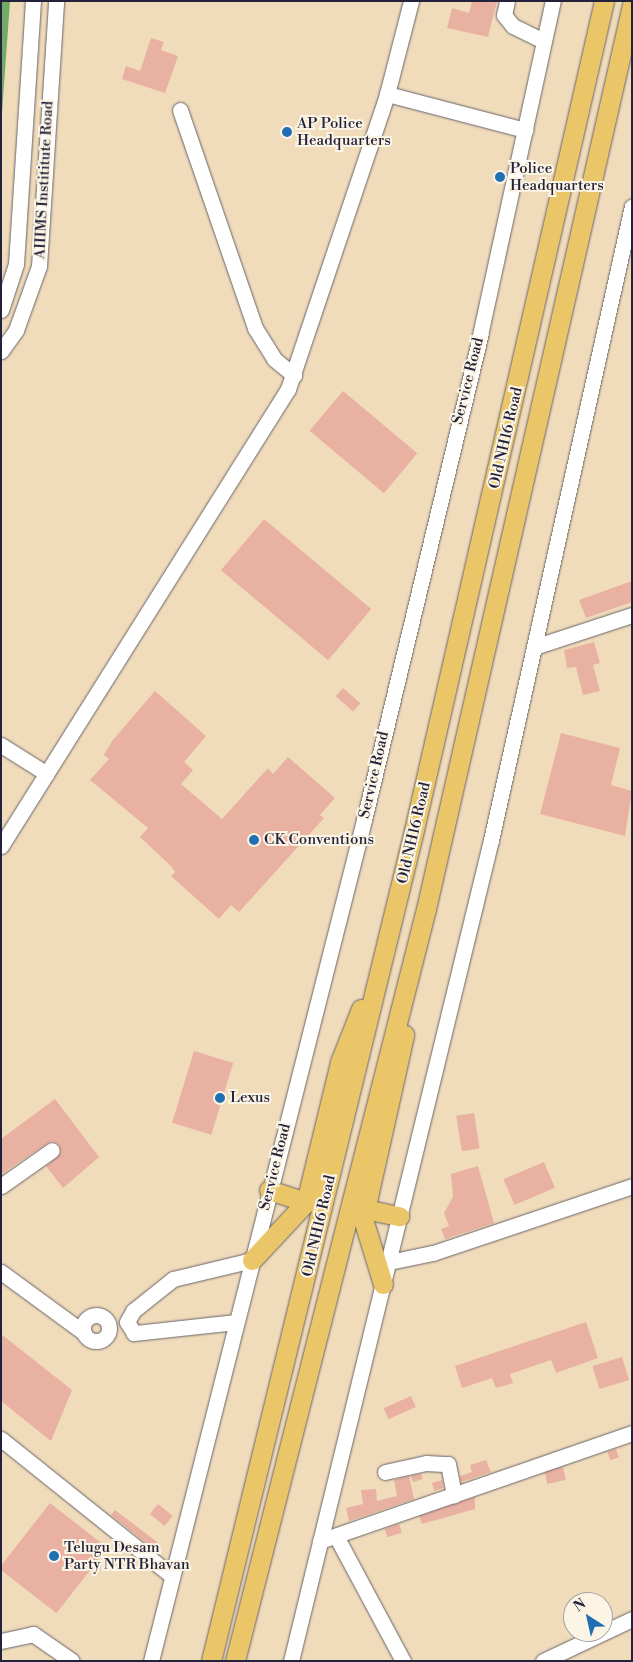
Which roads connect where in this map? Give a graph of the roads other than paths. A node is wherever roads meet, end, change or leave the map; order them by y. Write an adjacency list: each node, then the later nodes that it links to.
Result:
1 (33, 1): 13 (street, AIIIMS Instititute Road)
2 (56, 1): 14 (street, AIIIMS Instititute Road)
3 (411, 1): 9 (street)
4 (507, 1): 8 (street)
5 (553, 1): 8 (street, Service Road)
6 (604, 1): 22 (main road, Old NH16 Road)
7 (632, 5): 21 (main road, Old NH16 Road)
8 (544, 42): 11 (street, Service Road)
9 (387, 94): 11 (street); 15 (street)
10 (180, 110): 15 (street)
11 (525, 130): 26 (street, Service Road)
12 (632, 206): 17 (street)
13 (1, 310)
14 (1, 351)
15 (294, 375): 19 (street)
16 (632, 615): 17 (street)
17 (534, 647): 29 (street)
18 (1, 745): 19 (street)
19 (47, 774): 20 (street)
20 (1, 846)
21 (426, 909): 28 (main road); 50 (main road, Old NH16 Road)
22 (390, 934): 27 (main road); 49 (main road, Old NH16 Road)
23 (52, 1150): 24 (street)
24 (1, 1186)
25 (632, 1186): 31 (street)
26 (269, 1190): 27 (main road); 30 (street, Service Road)
27 (306, 1202): 30 (main road)
28 (365, 1209): 29 (main road); 33 (main road)
29 (399, 1216): 31 (street)
30 (252, 1260): 34 (street, Service Road); 35 (street)
31 (389, 1262): 33 (street)
32 (1, 1272): 37 (street)
33 (383, 1284): 43 (street)
34 (236, 1322): 35 (street); 44 (street, Service Road)
35 (127, 1329): 36 (street)
36 (109, 1330): 37 (street); 37 (street)
37 (83, 1332)
38 (632, 1433): 41 (street)
39 (1, 1439): 44 (street)
40 (385, 1472): 41 (street)
41 (454, 1495): 42 (street)
42 (336, 1536): 43 (street); 52 (street)
43 (320, 1541): 51 (street)
44 (172, 1576): 48 (street, Service Road)
45 (632, 1619): 53 (street)
46 (1, 1641): 47 (street)
47 (72, 1661)
48 (151, 1661)
49 (211, 1661)
50 (235, 1661)
51 (291, 1661)
52 (403, 1661)
53 (543, 1661)

